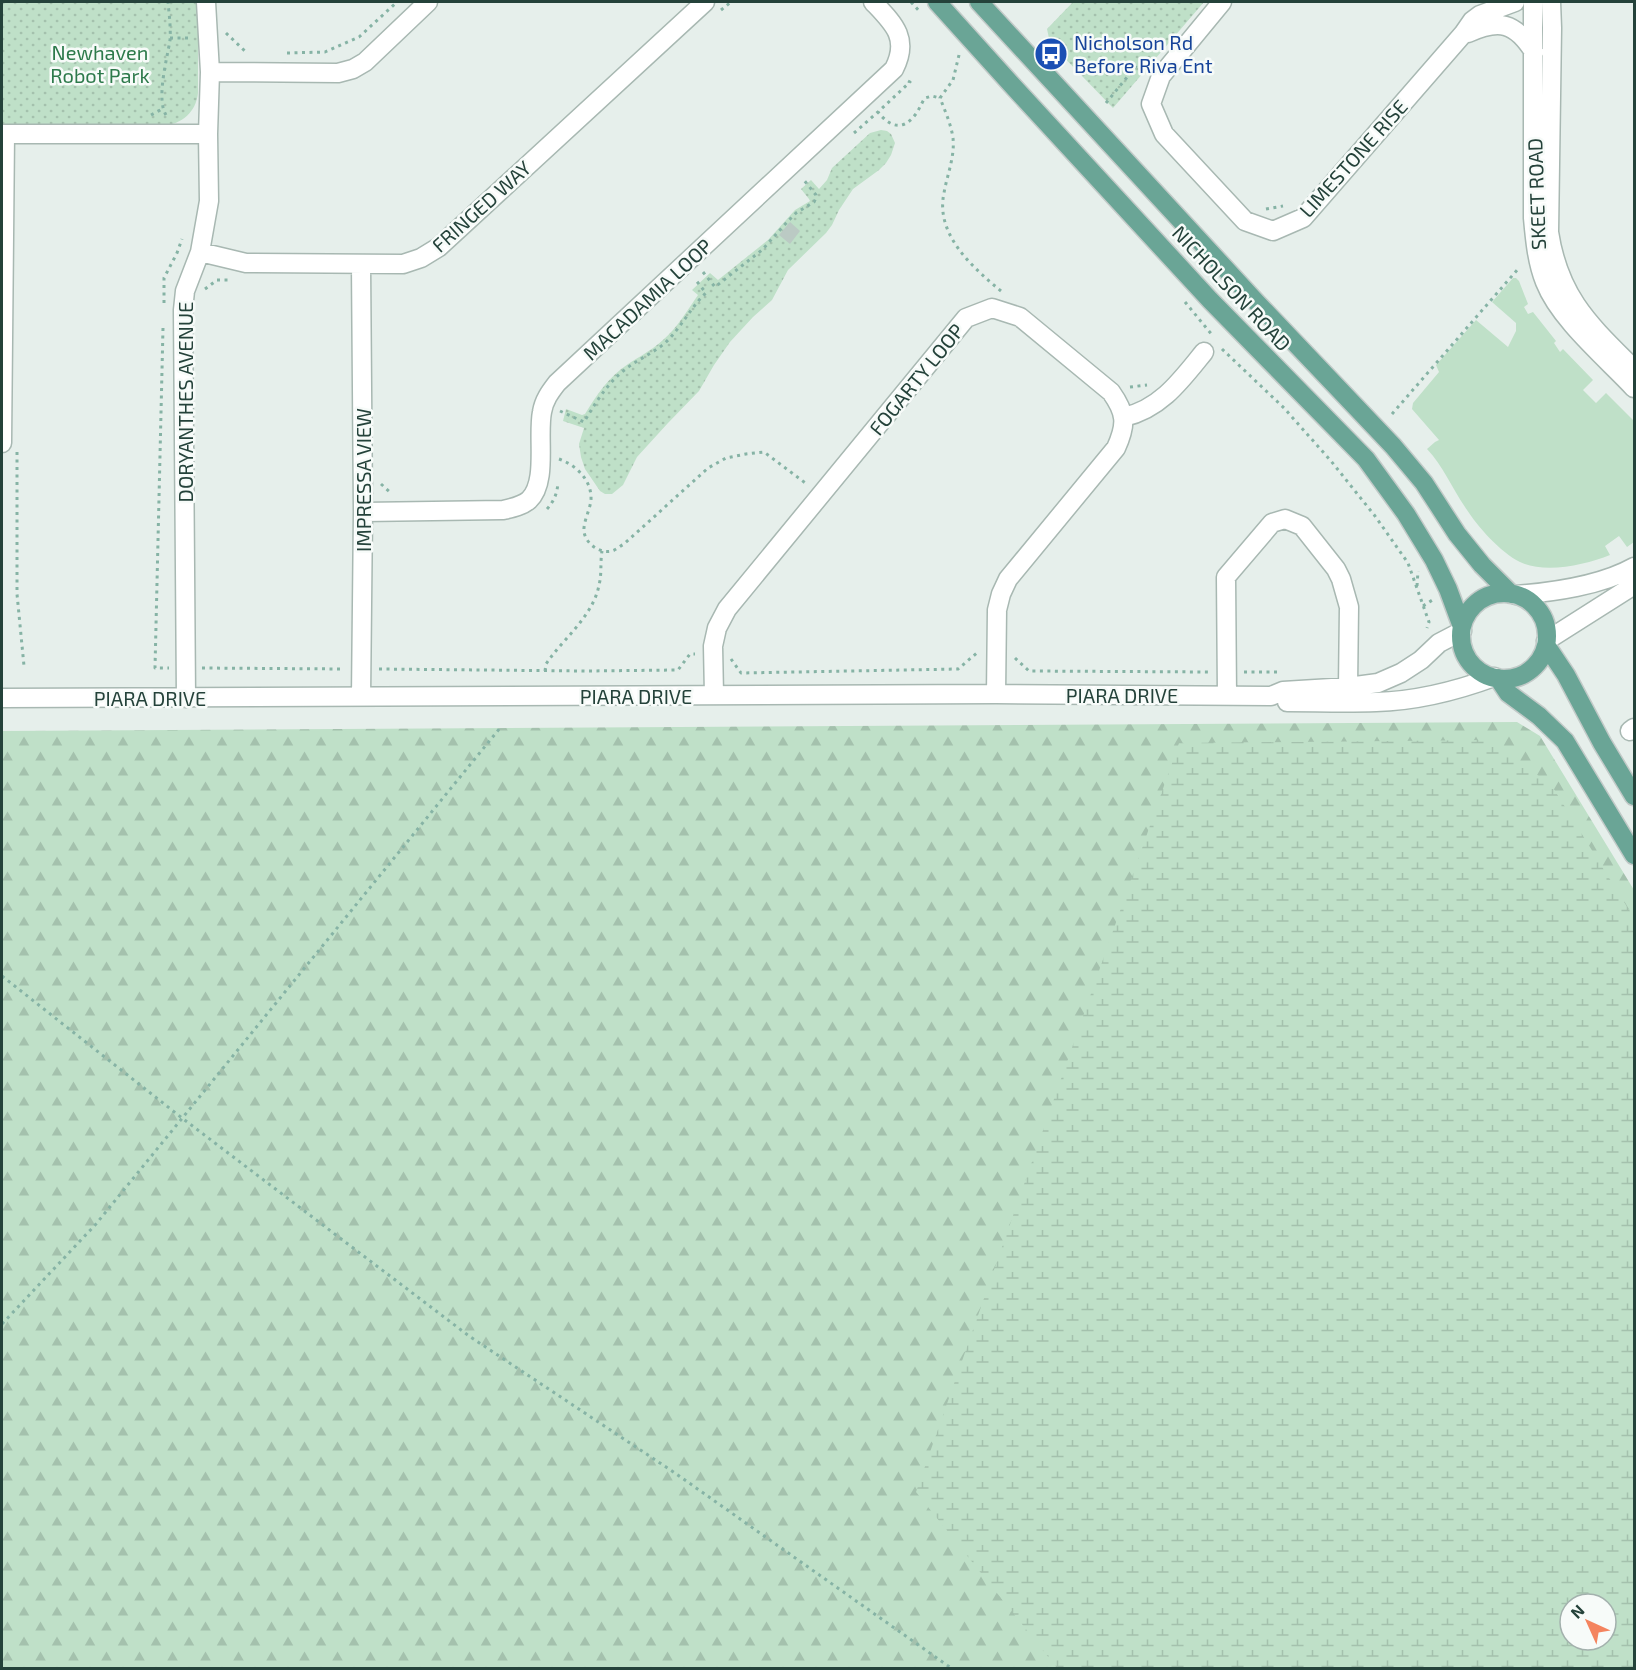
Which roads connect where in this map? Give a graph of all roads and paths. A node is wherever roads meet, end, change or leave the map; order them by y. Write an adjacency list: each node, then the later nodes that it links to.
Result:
1 (168, 2): 19 (path)
2 (206, 2): 25 (street, DORYANTHES AVENUE)
3 (397, 2): 23 (path)
4 (428, 2): 25 (street)
5 (705, 2): 40 (street, FRINGED WAY)
6 (731, 2): 15 (path)
7 (873, 2): 67 (street, MACADAMIA LOOP)
8 (911, 2): 16 (path)
9 (936, 2): 72 (main road, NICHOLSON ROAD)
10 (979, 2): 71 (main road, NICHOLSON ROAD)
11 (1222, 2): 27 (street, LIMESTONE RISE)
12 (1515, 2): 18 (street, LIMESTONE RISE)
13 (1533, 2): 21 (street, SKEET ROAD)
14 (1551, 2): 49 (street, SKEET ROAD)
15 (722, 10)
16 (927, 19)
17 (225, 32): 22 (path)
18 (1463, 34): 21 (street); 27 (street, LIMESTONE RISE)
19 (170, 38): 20 (path); 31 (path)
20 (197, 38)
21 (1534, 52): 52 (street, SKEET ROAD)
22 (257, 53)
23 (279, 53)
24 (967, 63): 28 (path)
25 (210, 72): 33 (street, DORYANTHES AVENUE)
26 (903, 76): 30 (path)
27 (1161, 78): 29 (path)
28 (940, 98): 30 (path); 44 (path)
29 (1106, 103)
30 (878, 112): 34 (path)
31 (167, 117)
32 (3, 134): 33 (street); 58 (street)
33 (208, 134): 39 (street, DORYANTHES AVENUE)
34 (853, 135)
35 (803, 179): 42 (path)
36 (1288, 205): 37 (path)
37 (1257, 210)
38 (184, 234): 46 (path)
39 (200, 252): 40 (street, FRINGED WAY); 77 (street, DORYANTHES AVENUE)
40 (361, 264): 67 (street, IMPRESSA VIEW)
41 (1518, 268): 55 (path)
42 (703, 272)
43 (695, 279): 54 (path)
44 (1005, 294)
45 (1183, 300): 73 (path)
46 (164, 311)
47 (163, 323): 77 (path)
48 (1204, 352): 57 (street)
49 (1635, 369)
50 (1152, 384): 51 (path)
51 (1123, 388)
52 (1635, 388)
53 (562, 406): 54 (path)
54 (560, 411): 56 (path)
55 (1392, 414)
56 (560, 417)
57 (1124, 417): 65 (street, FOGARTY LOOP); 75 (street)
58 (2, 443)
59 (559, 449): 60 (path)
60 (559, 459): 61 (path); 68 (path)
61 (559, 468)
62 (559, 477): 66 (path)
63 (377, 480): 64 (path)
64 (398, 493)
65 (821, 495): 68 (path); 76 (street, FOGARTY LOOP)
66 (544, 511)
67 (363, 512): 78 (street, IMPRESSA VIEW)
68 (602, 551): 79 (path)
69 (1635, 567): 71 (street)
70 (1635, 585): 74 (street)
71 (1514, 595): 72 (main road); 74 (main road)
72 (1462, 629): 82 (main road); 83 (street, PIARA DRIVE)
73 (1425, 636)
74 (1546, 643): 82 (main road); 92 (main road)
75 (985, 652): 76 (path); 80 (path); 84 (street)
76 (713, 653): 79 (path); 85 (street, FOGARTY LOOP)
77 (186, 668): 78 (path); 90 (street, DORYANTHES AVENUE)
78 (361, 669): 79 (path); 88 (street, IMPRESSA VIEW)
79 (545, 671)
80 (1226, 672): 81 (path); 83 (street); 86 (street)
81 (1282, 672)
82 (1496, 678): 87 (street, PIARA DRIVE); 93 (main road)
83 (1348, 687): 87 (street, PIARA DRIVE)
84 (996, 694): 85 (street, PIARA DRIVE); 86 (street, PIARA DRIVE)
85 (714, 695): 88 (street, PIARA DRIVE)
86 (1227, 696): 87 (street, PIARA DRIVE)
87 (1271, 696)
88 (361, 697): 90 (street, PIARA DRIVE)
89 (2, 698): 90 (street, PIARA DRIVE)
90 (186, 698)
91 (500, 728): 95 (path)
92 (1635, 796)
93 (1635, 855)
94 (2, 976): 95 (path)
95 (183, 1118): 96 (path); 97 (path)
96 (2, 1324)
97 (951, 1668)

